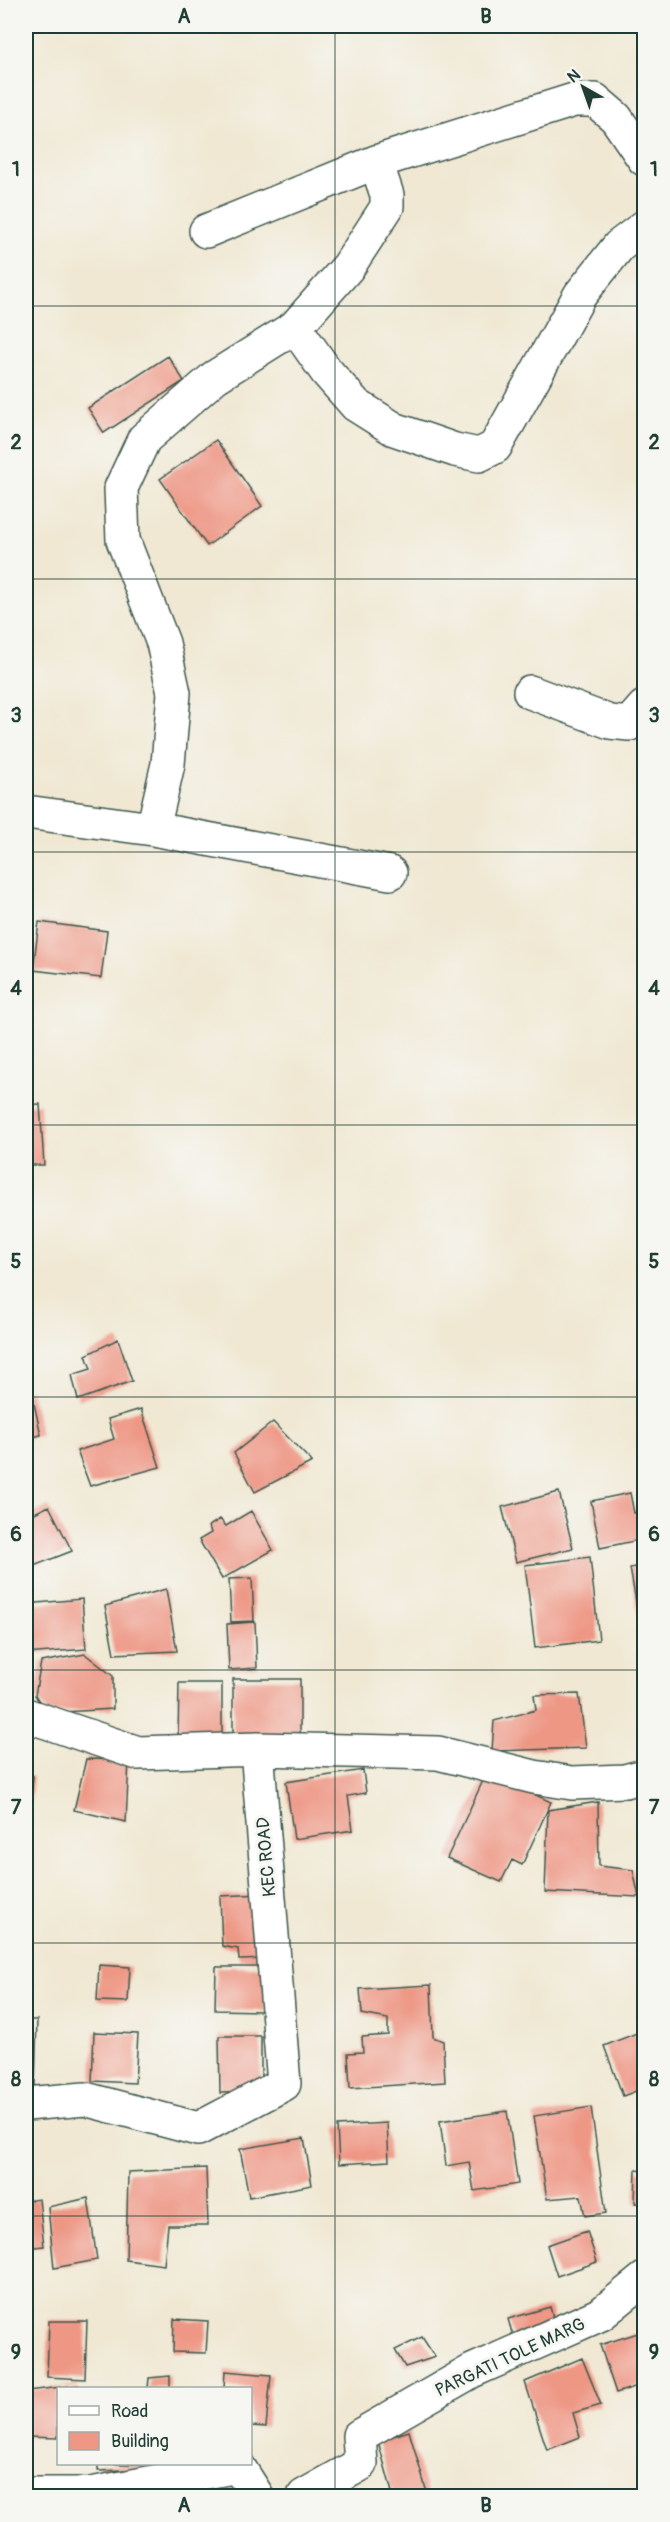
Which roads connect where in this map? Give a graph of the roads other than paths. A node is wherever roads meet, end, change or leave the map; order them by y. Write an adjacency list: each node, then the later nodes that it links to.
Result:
1 (645, 159): 2 (street)
2 (376, 162): 4 (street); 5 (street)
3 (645, 227): 5 (street)
4 (206, 231)
5 (295, 327): 9 (street)
6 (530, 692): 7 (street)
7 (645, 707)
8 (26, 812): 9 (street)
9 (153, 829): 10 (street)
10 (390, 873)
11 (26, 1715): 12 (street)
12 (257, 1749): 13 (street); 14 (street, KEC ROAD)
13 (645, 1776)
14 (26, 2104)
15 (645, 2279): 18 (street, PARGATI TOLE MARG)
16 (26, 2494): 17 (street)
17 (258, 2496)
18 (304, 2496)

